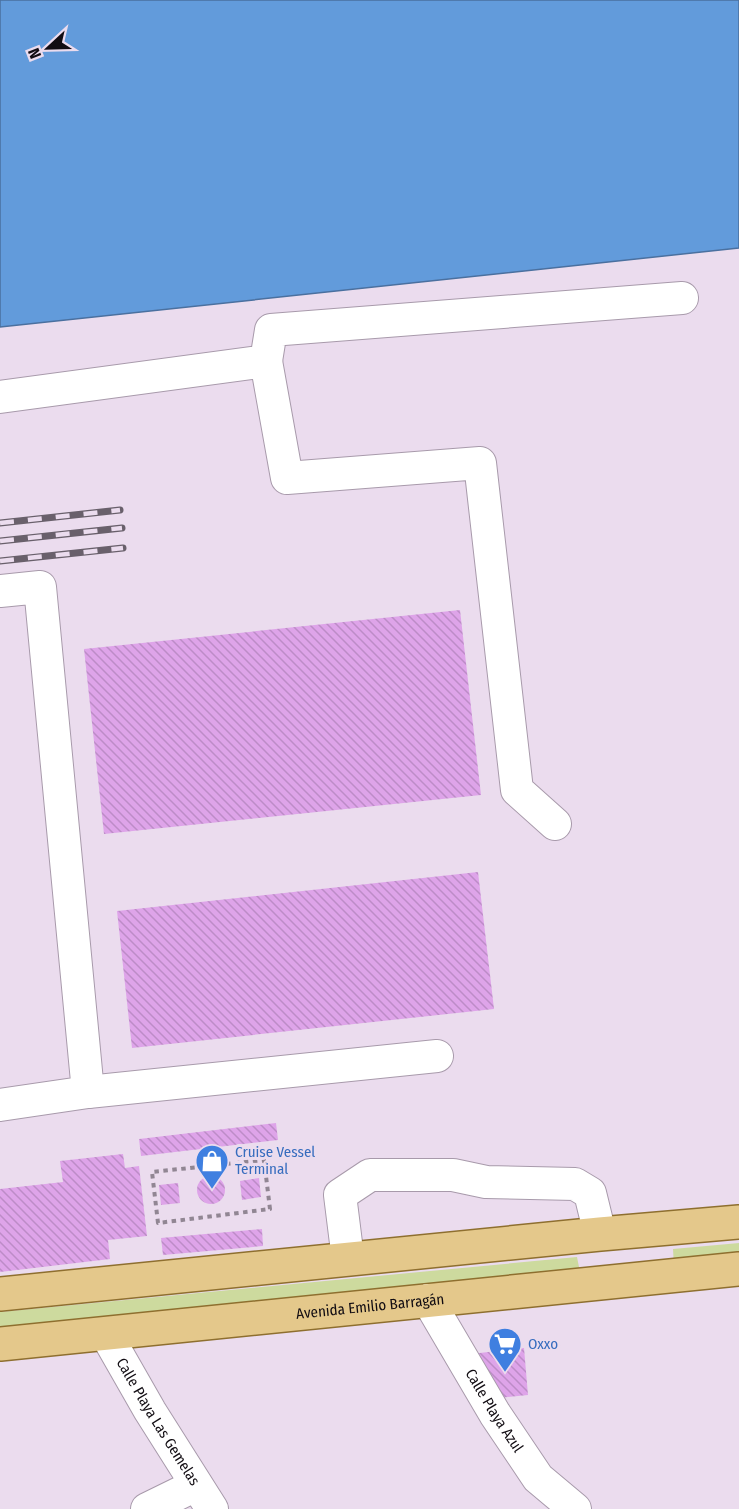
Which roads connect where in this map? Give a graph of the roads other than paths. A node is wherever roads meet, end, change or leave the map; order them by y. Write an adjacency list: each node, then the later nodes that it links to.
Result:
1 (682, 298): 2 (street)
2 (266, 361): 3 (street); 5 (street)
3 (0, 397)
4 (0, 591): 7 (street)
5 (555, 824)
6 (437, 1056): 7 (street)
7 (88, 1092): 8 (street)
8 (0, 1105)
9 (739, 1222): 10 (main road)
10 (612, 1234): 11 (main road); 11 (street); 13 (main road)
11 (348, 1260): 14 (main road)
12 (739, 1269): 13 (main road, Avenida Emilio Barragán)
13 (628, 1281): 15 (main road, Avenida Emilio Barragán)
14 (0, 1294)
15 (428, 1300): 16 (main road, Avenida Emilio Barragán); 20 (street, Calle Playa Azul)
16 (106, 1334): 17 (main road, Avenida Emilio Barragán); 18 (street, Calle Playa Las Gemelas)
17 (0, 1344)
18 (204, 1497): 19 (street)
19 (147, 1509)
20 (575, 1509)

